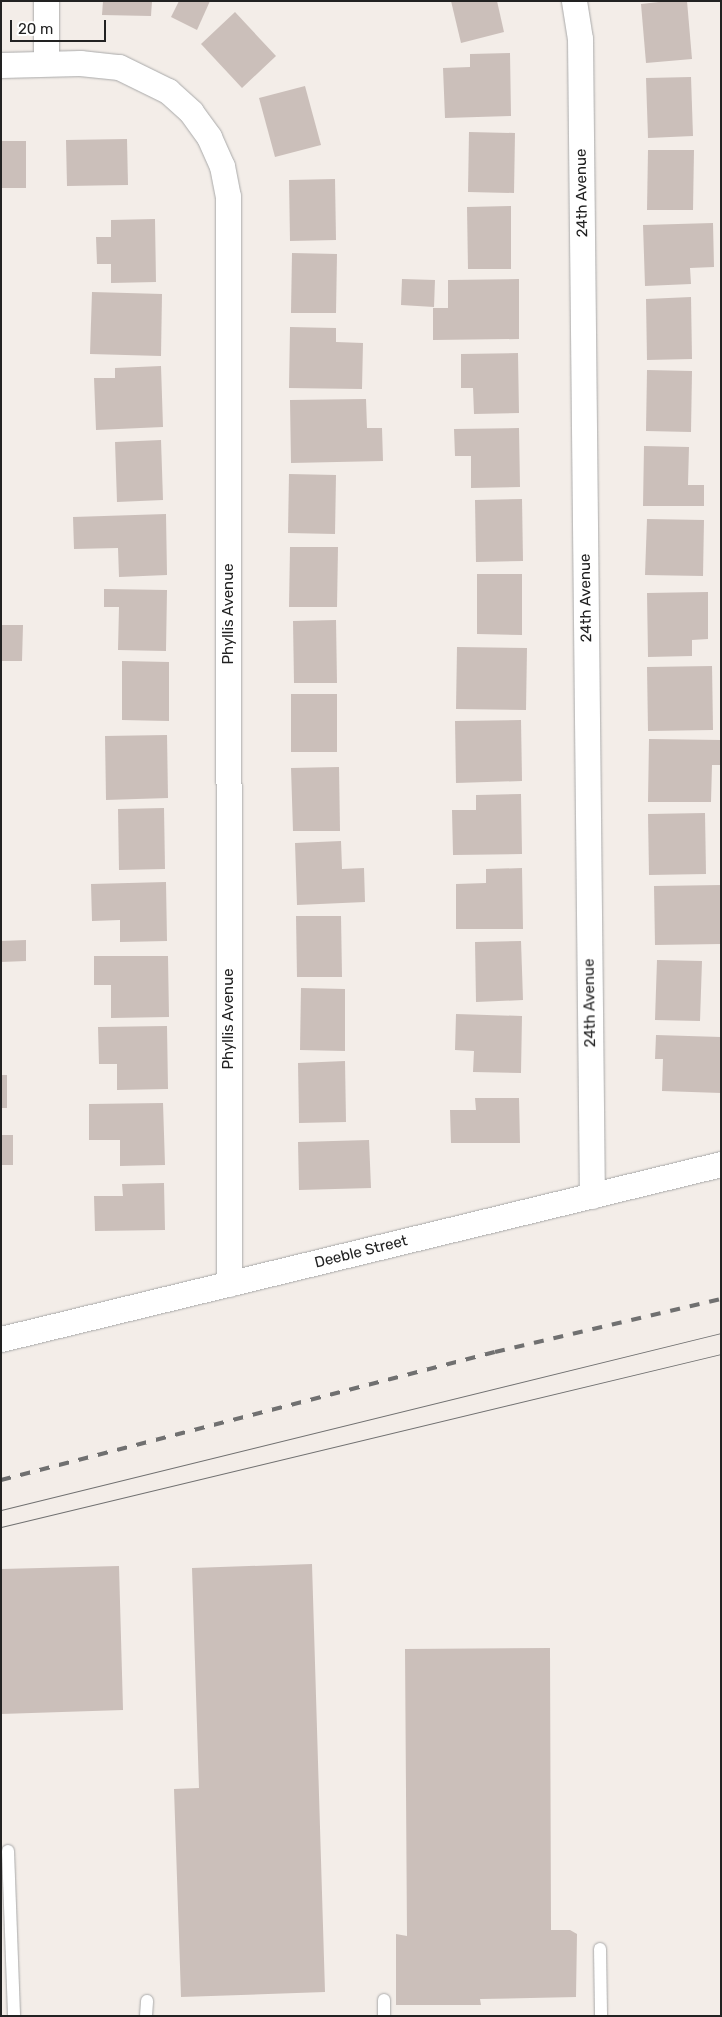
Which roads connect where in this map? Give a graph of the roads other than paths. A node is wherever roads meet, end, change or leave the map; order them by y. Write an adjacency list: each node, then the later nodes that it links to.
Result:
1 (46, 1): 3 (street)
2 (574, 1): 6 (street, 24th Avenue)
3 (46, 63): 4 (street, Phyllis Avenue); 7 (street, Phyllis Avenue)
4 (1, 65)
5 (721, 1164): 6 (street, Deeble Street)
6 (592, 1196): 7 (street, Deeble Street)
7 (229, 1284): 8 (street, Deeble Street)
8 (1, 1339)
9 (8, 1851): 13 (lane)
10 (600, 1950): 16 (lane)
11 (384, 2000): 15 (lane)
12 (148, 2001): 14 (lane)
13 (14, 2016)
14 (146, 2016)
15 (384, 2016)
16 (601, 2016)

